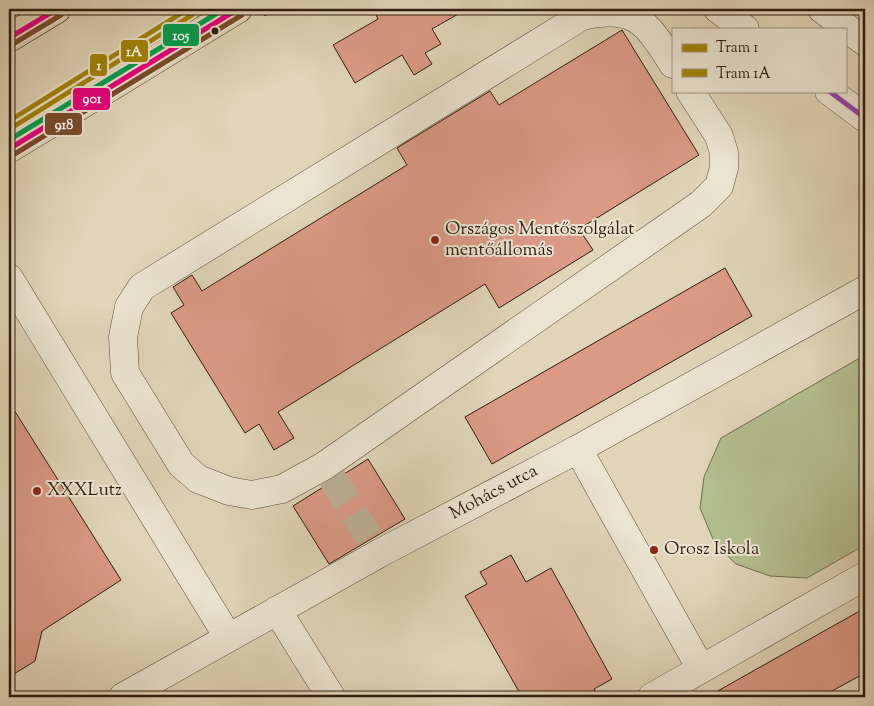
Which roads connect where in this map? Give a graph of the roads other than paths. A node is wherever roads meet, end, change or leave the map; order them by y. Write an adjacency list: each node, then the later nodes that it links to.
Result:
1 (57, 9): 6 (main road)
2 (238, 9): 12 (main road)
3 (718, 9): 5 (street)
4 (822, 9): 7 (street)
5 (744, 28)
6 (9, 38)
7 (865, 42)
8 (672, 62): 9 (street)
9 (691, 92)
10 (830, 92): 11 (street)
11 (865, 118)
12 (9, 149)
13 (13, 279): 18 (street)
14 (865, 290): 15 (street, Mohács utca)
15 (578, 449): 17 (street, Mohács utca); 19 (street)
16 (865, 576): 19 (street)
17 (277, 610): 18 (street, Mohács utca); 21 (street)
18 (228, 638): 20 (street, Mohács utca)
19 (701, 669): 22 (street)
20 (122, 697)
21 (331, 697)
22 (652, 697)

